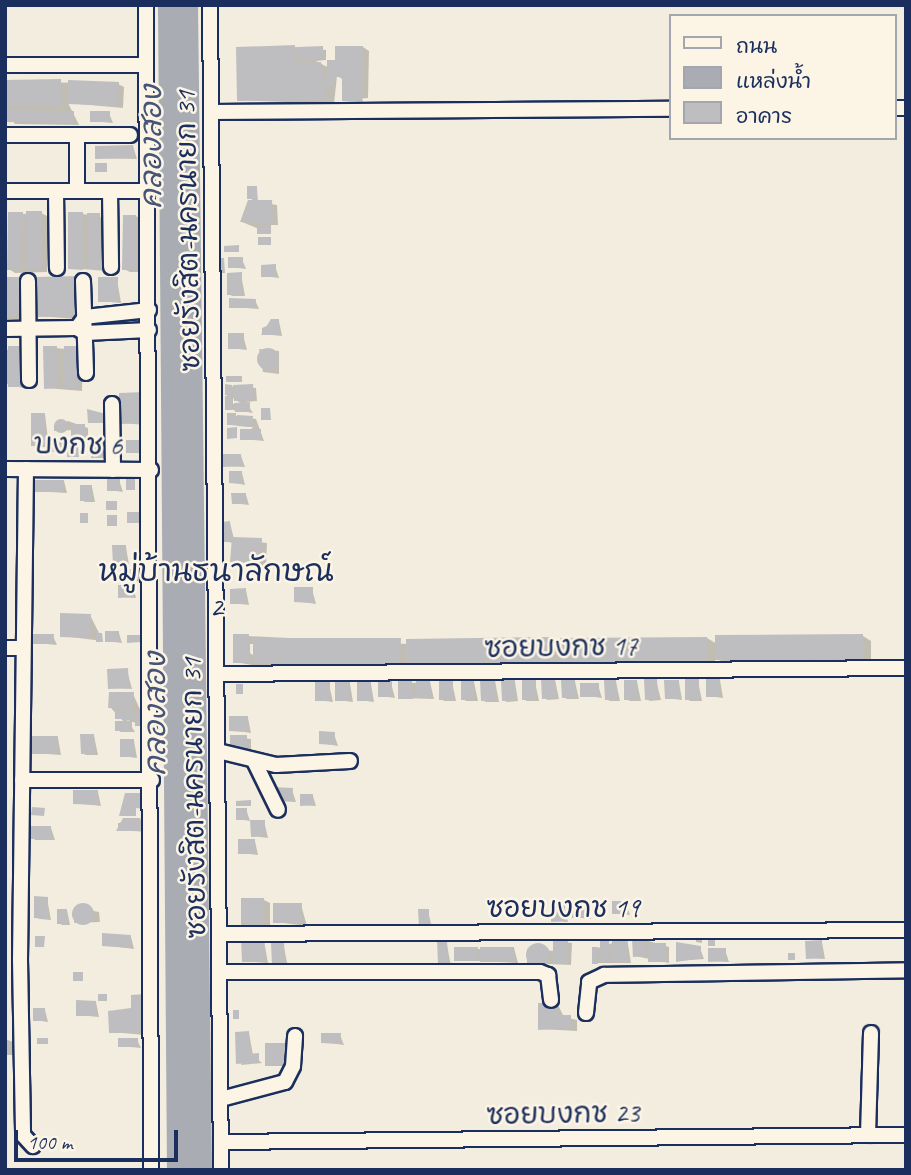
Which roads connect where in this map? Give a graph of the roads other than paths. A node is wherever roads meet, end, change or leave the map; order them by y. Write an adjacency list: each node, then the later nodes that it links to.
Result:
1 (146, 5): 4 (street)
2 (210, 5): 6 (street, ซอยรังสิต-นครนายก 31)
3 (5, 65): 4 (street)
4 (146, 65): 14 (street)
5 (670, 109): 6 (street)
6 (211, 112): 34 (street, ซอยรังสิต-นครนายก 31)
7 (5, 135): 8 (street)
8 (77, 135): 9 (street); 12 (street)
9 (130, 135)
10 (5, 191): 11 (street)
11 (56, 191): 12 (street); 16 (street)
12 (77, 191): 13 (street)
13 (110, 191): 14 (street); 15 (street)
14 (148, 191): 19 (street)
15 (111, 267)
16 (57, 268)
17 (28, 281): 22 (street)
18 (83, 281): 20 (street)
19 (149, 310): 20 (street); 23 (street)
20 (82, 326): 22 (street); 23 (street); 24 (street)
21 (5, 329): 22 (street)
22 (30, 329): 25 (street)
23 (149, 330): 30 (street)
24 (86, 373)
25 (29, 380)
26 (112, 404): 29 (street)
27 (5, 469): 28 (street, บงกช 6)
28 (26, 469): 29 (street, บงกช 6); 32 (street)
29 (113, 470): 30 (street, บงกช 6)
30 (151, 470): 39 (street)
31 (5, 648): 32 (street)
32 (23, 648): 38 (street)
33 (906, 667): 34 (street, ซอยบงกช 17)
34 (217, 674): 35 (street, ซอยรังสิต-นครนายก 31)
35 (218, 751): 37 (street); 42 (street, ซอยรังสิต-นครนายก 31)
36 (350, 761): 37 (street)
37 (255, 763): 40 (street)
38 (22, 780): 39 (street); 53 (street)
39 (152, 780): 54 (street)
40 (278, 810)
41 (906, 930): 42 (street, ซอยบงกช 19)
42 (220, 934): 44 (street, ซอยรังสิต-นครนายก 31)
43 (906, 970): 46 (street)
44 (220, 972): 45 (street); 49 (street, ซอยรังสิต-นครนายก 31)
45 (551, 1000)
46 (586, 1013)
47 (871, 1033): 50 (street)
48 (295, 1036): 49 (street)
49 (220, 1099): 52 (street, ซอยรังสิต-นครนายก 31)
50 (868, 1135): 51 (street, ซอยบงกช 23); 52 (street, ซอยบงกช 23)
51 (906, 1135)
52 (221, 1142): 55 (street, ซอยรังสิต-นครนายก 31)
53 (33, 1146)
54 (151, 1170)
55 (221, 1170)

